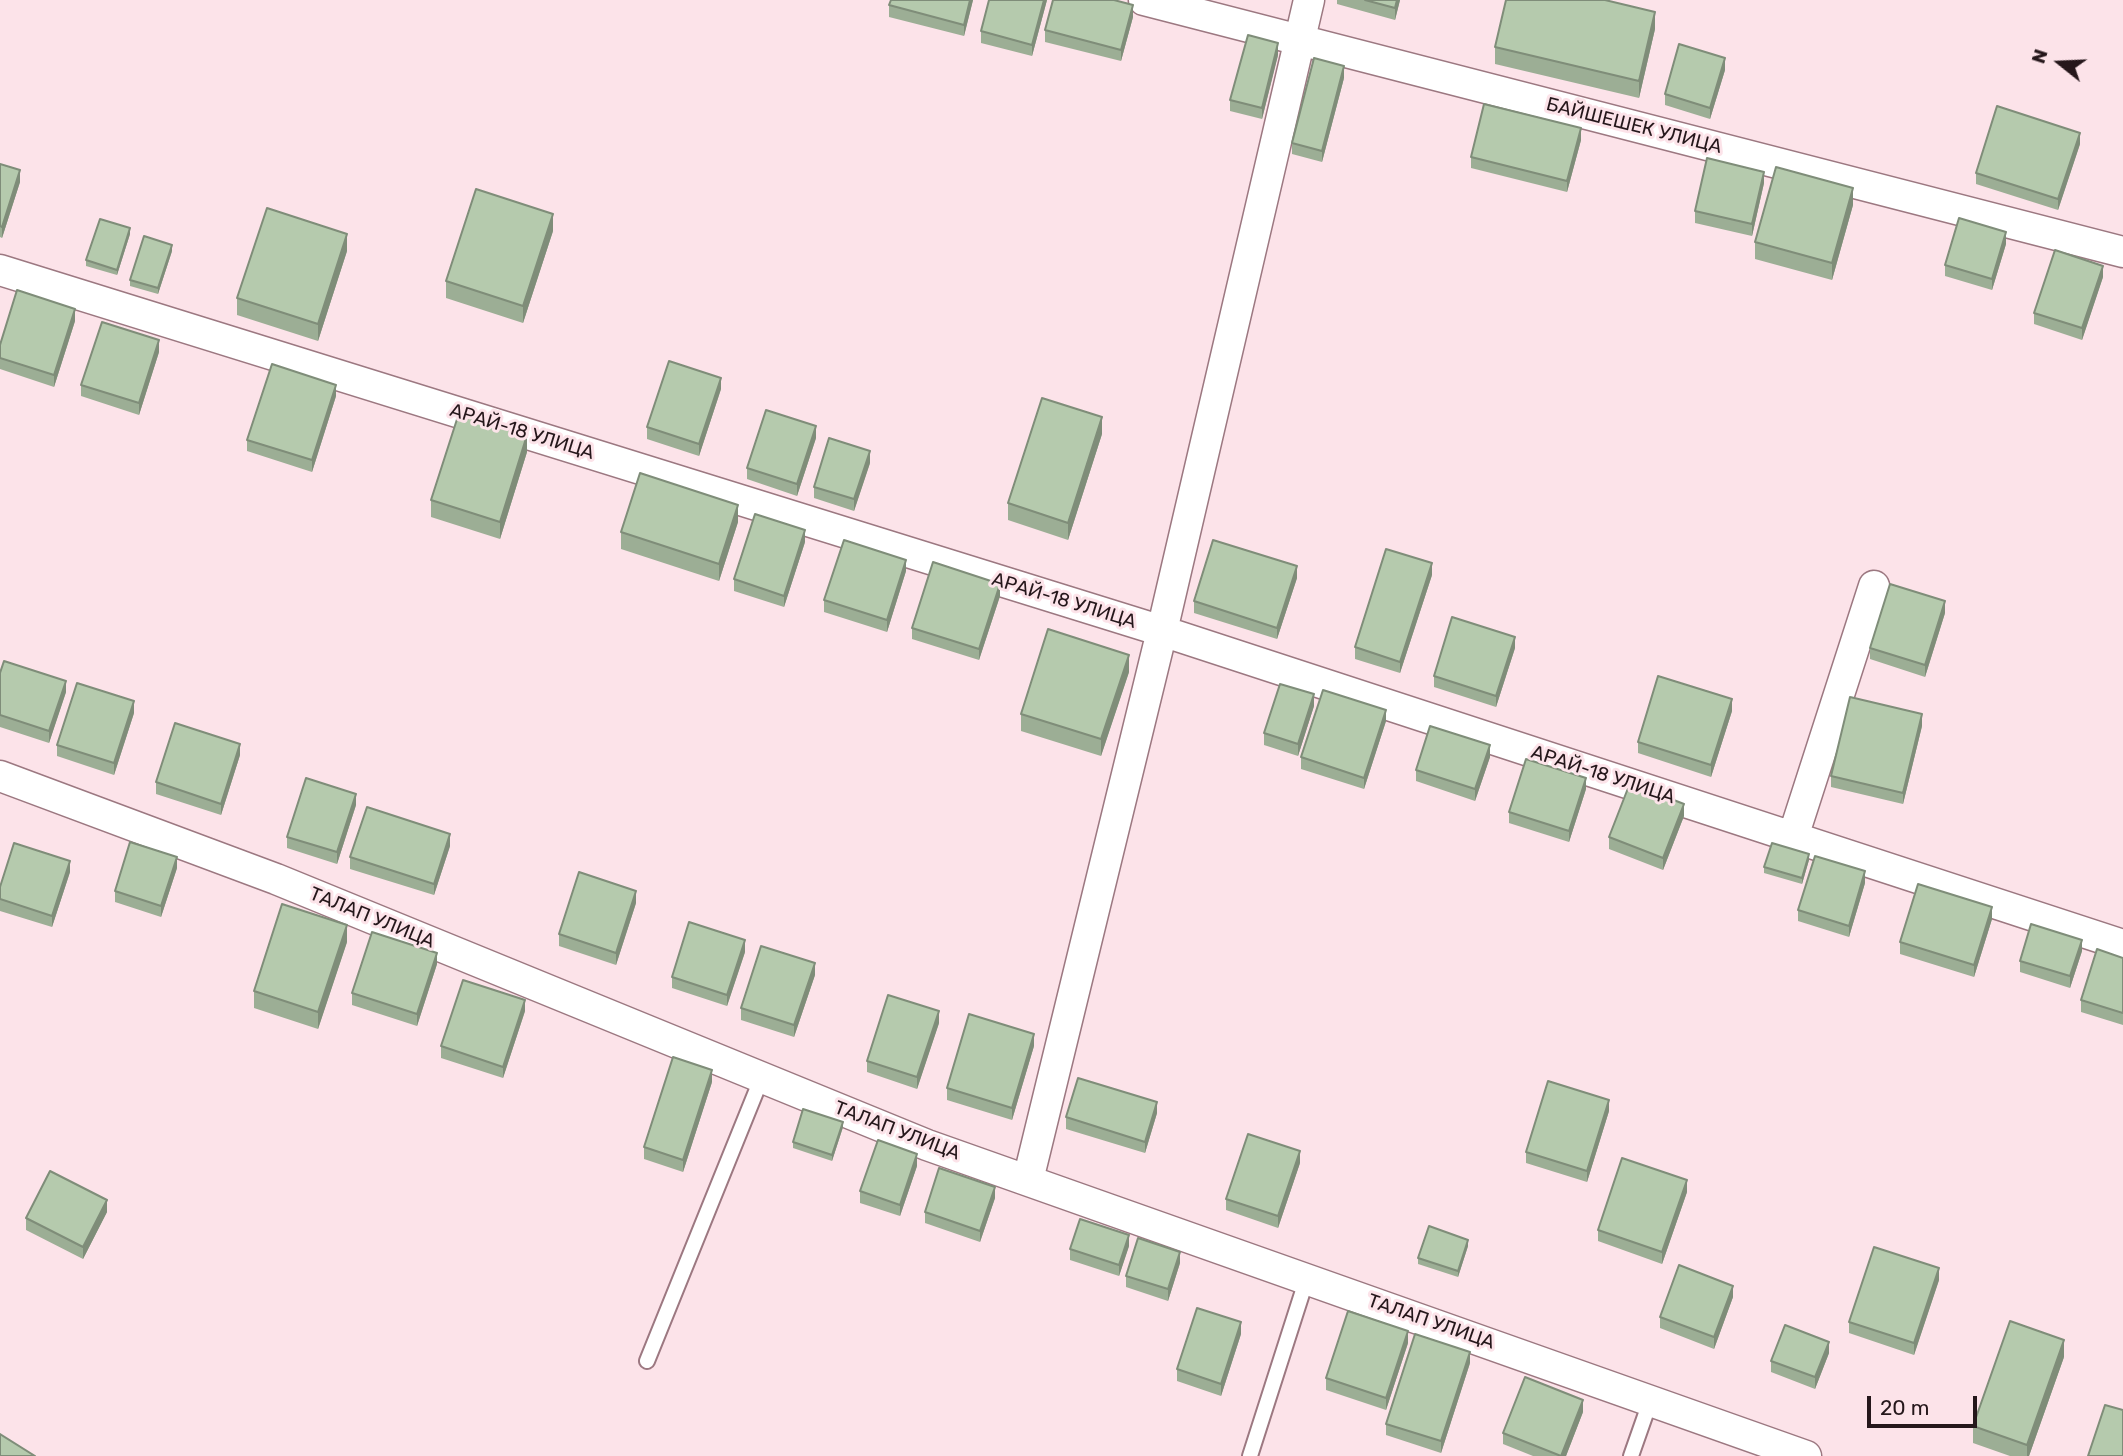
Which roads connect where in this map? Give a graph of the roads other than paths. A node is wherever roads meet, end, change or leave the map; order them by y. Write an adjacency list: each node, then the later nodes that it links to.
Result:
1 (1144, 0): 3 (street, БАЙШЕШЕК УЛИЦА)
2 (1309, 0): 3 (street)
3 (1300, 40): 4 (street, БАЙШЕШЕК УЛИЦА); 7 (street)
4 (2123, 253)
5 (0, 270): 7 (street, АРАЙ-18 УЛИЦА)
6 (1874, 586): 9 (street)
7 (1162, 631): 9 (street, АРАЙ-18 УЛИЦА); 12 (street)
8 (0, 776): 11 (street, ТАЛАП УЛИЦА)
9 (1793, 837): 10 (street, АРАЙ-18 УЛИЦА)
10 (2123, 945)
11 (762, 1077): 12 (street, ТАЛАП УЛИЦА); 14 (lane)
12 (1028, 1180): 13 (street, ТАЛАП УЛИЦА)
13 (1307, 1278): 15 (street, ТАЛАП УЛИЦА); 16 (lane)
14 (647, 1362)
15 (1651, 1399): 17 (lane); 18 (street, ТАЛАП УЛИЦА)
16 (1250, 1456)
17 (1631, 1456)
18 (1806, 1456)

